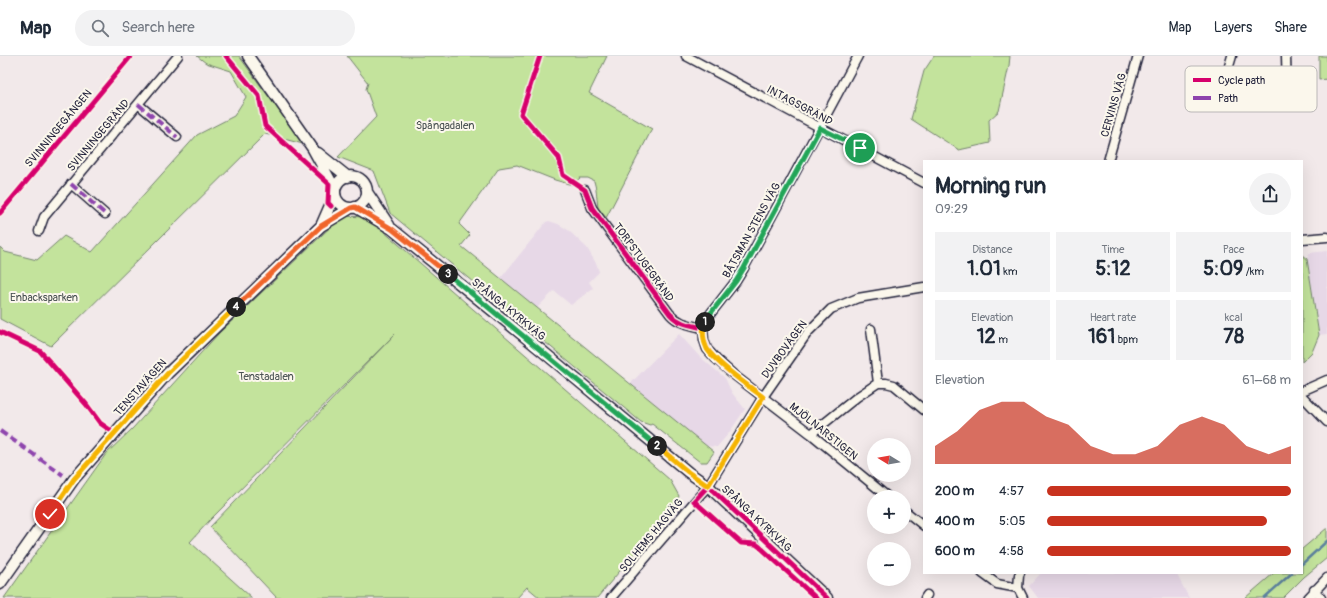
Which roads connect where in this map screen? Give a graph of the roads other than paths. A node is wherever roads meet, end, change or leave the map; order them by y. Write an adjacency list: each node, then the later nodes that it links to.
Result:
1 (178, 56): 10 (street, SVINNINGEGRÄND)
2 (248, 56): 13 (street)
3 (686, 56): 11 (street, INTAGSGRÄND)
4 (858, 56): 11 (street, BÅTSMAN STENS VÄG)
5 (1138, 56): 14 (street, CERVINS VÄG)
6 (1232, 56): 8 (street)
7 (1286, 56): 9 (street)
8 (1229, 66)
9 (1286, 66)
10 (138, 104): 12 (street); 17 (street, SVINNINGEGRÄND)
11 (820, 128): 16 (street, INTAGSGRÄND); 29 (street, BÅTSMAN STENS VÄG)
12 (177, 137)
13 (313, 149): 15 (street); 19 (street)
14 (1108, 160)
15 (348, 176): 19 (street); 20 (street)
16 (923, 182)
17 (71, 184): 22 (street); 25 (street, SVINNINGEGRÄND)
18 (585, 190): 29 (street, TORPSTUGEGRÄND)
19 (335, 191): 21 (street); 23 (street, TENSTAVÄGEN)
20 (367, 192): 21 (street); 24 (street, SPÅNGA KYRKVÄG)
21 (353, 208): 23 (street, TENSTAVÄGEN); 24 (street, SPÅNGA KYRKVÄG)
22 (105, 214)
23 (321, 226): 46 (street, TENSTAVÄGEN)
24 (392, 229): 39 (street, SPÅNGA KYRKVÄG)
25 (39, 230)
26 (1327, 238): 27 (street)
27 (1303, 239)
28 (923, 287): 34 (street, DUVBOVÄGEN)
29 (703, 328): 34 (street)
30 (871, 329): 32 (street)
31 (1327, 380): 33 (street)
32 (878, 383): 36 (street); 38 (street)
33 (1303, 391)
34 (763, 397): 38 (street, MJÖLNARSTIGEN); 39 (street, DUVBOVÄGEN)
35 (1303, 397): 37 (street)
36 (923, 409)
37 (1327, 422)
38 (811, 434): 40 (street, MJÖLNARSTIGEN)
39 (708, 486): 49 (street, SOLHEMS HAGVÄG); 50 (street, SPÅNGA KYRKVÄG)
40 (879, 490)
41 (911, 516): 42 (street)
42 (923, 525)
43 (983, 574): 47 (street)
44 (1020, 574): 47 (street)
45 (1327, 578): 48 (street)
46 (0, 584)
47 (1018, 588): 51 (street)
48 (1314, 590): 52 (street); 53 (street)
49 (611, 598)
50 (827, 598)
51 (1023, 598)
52 (1308, 598)
53 (1321, 598)

